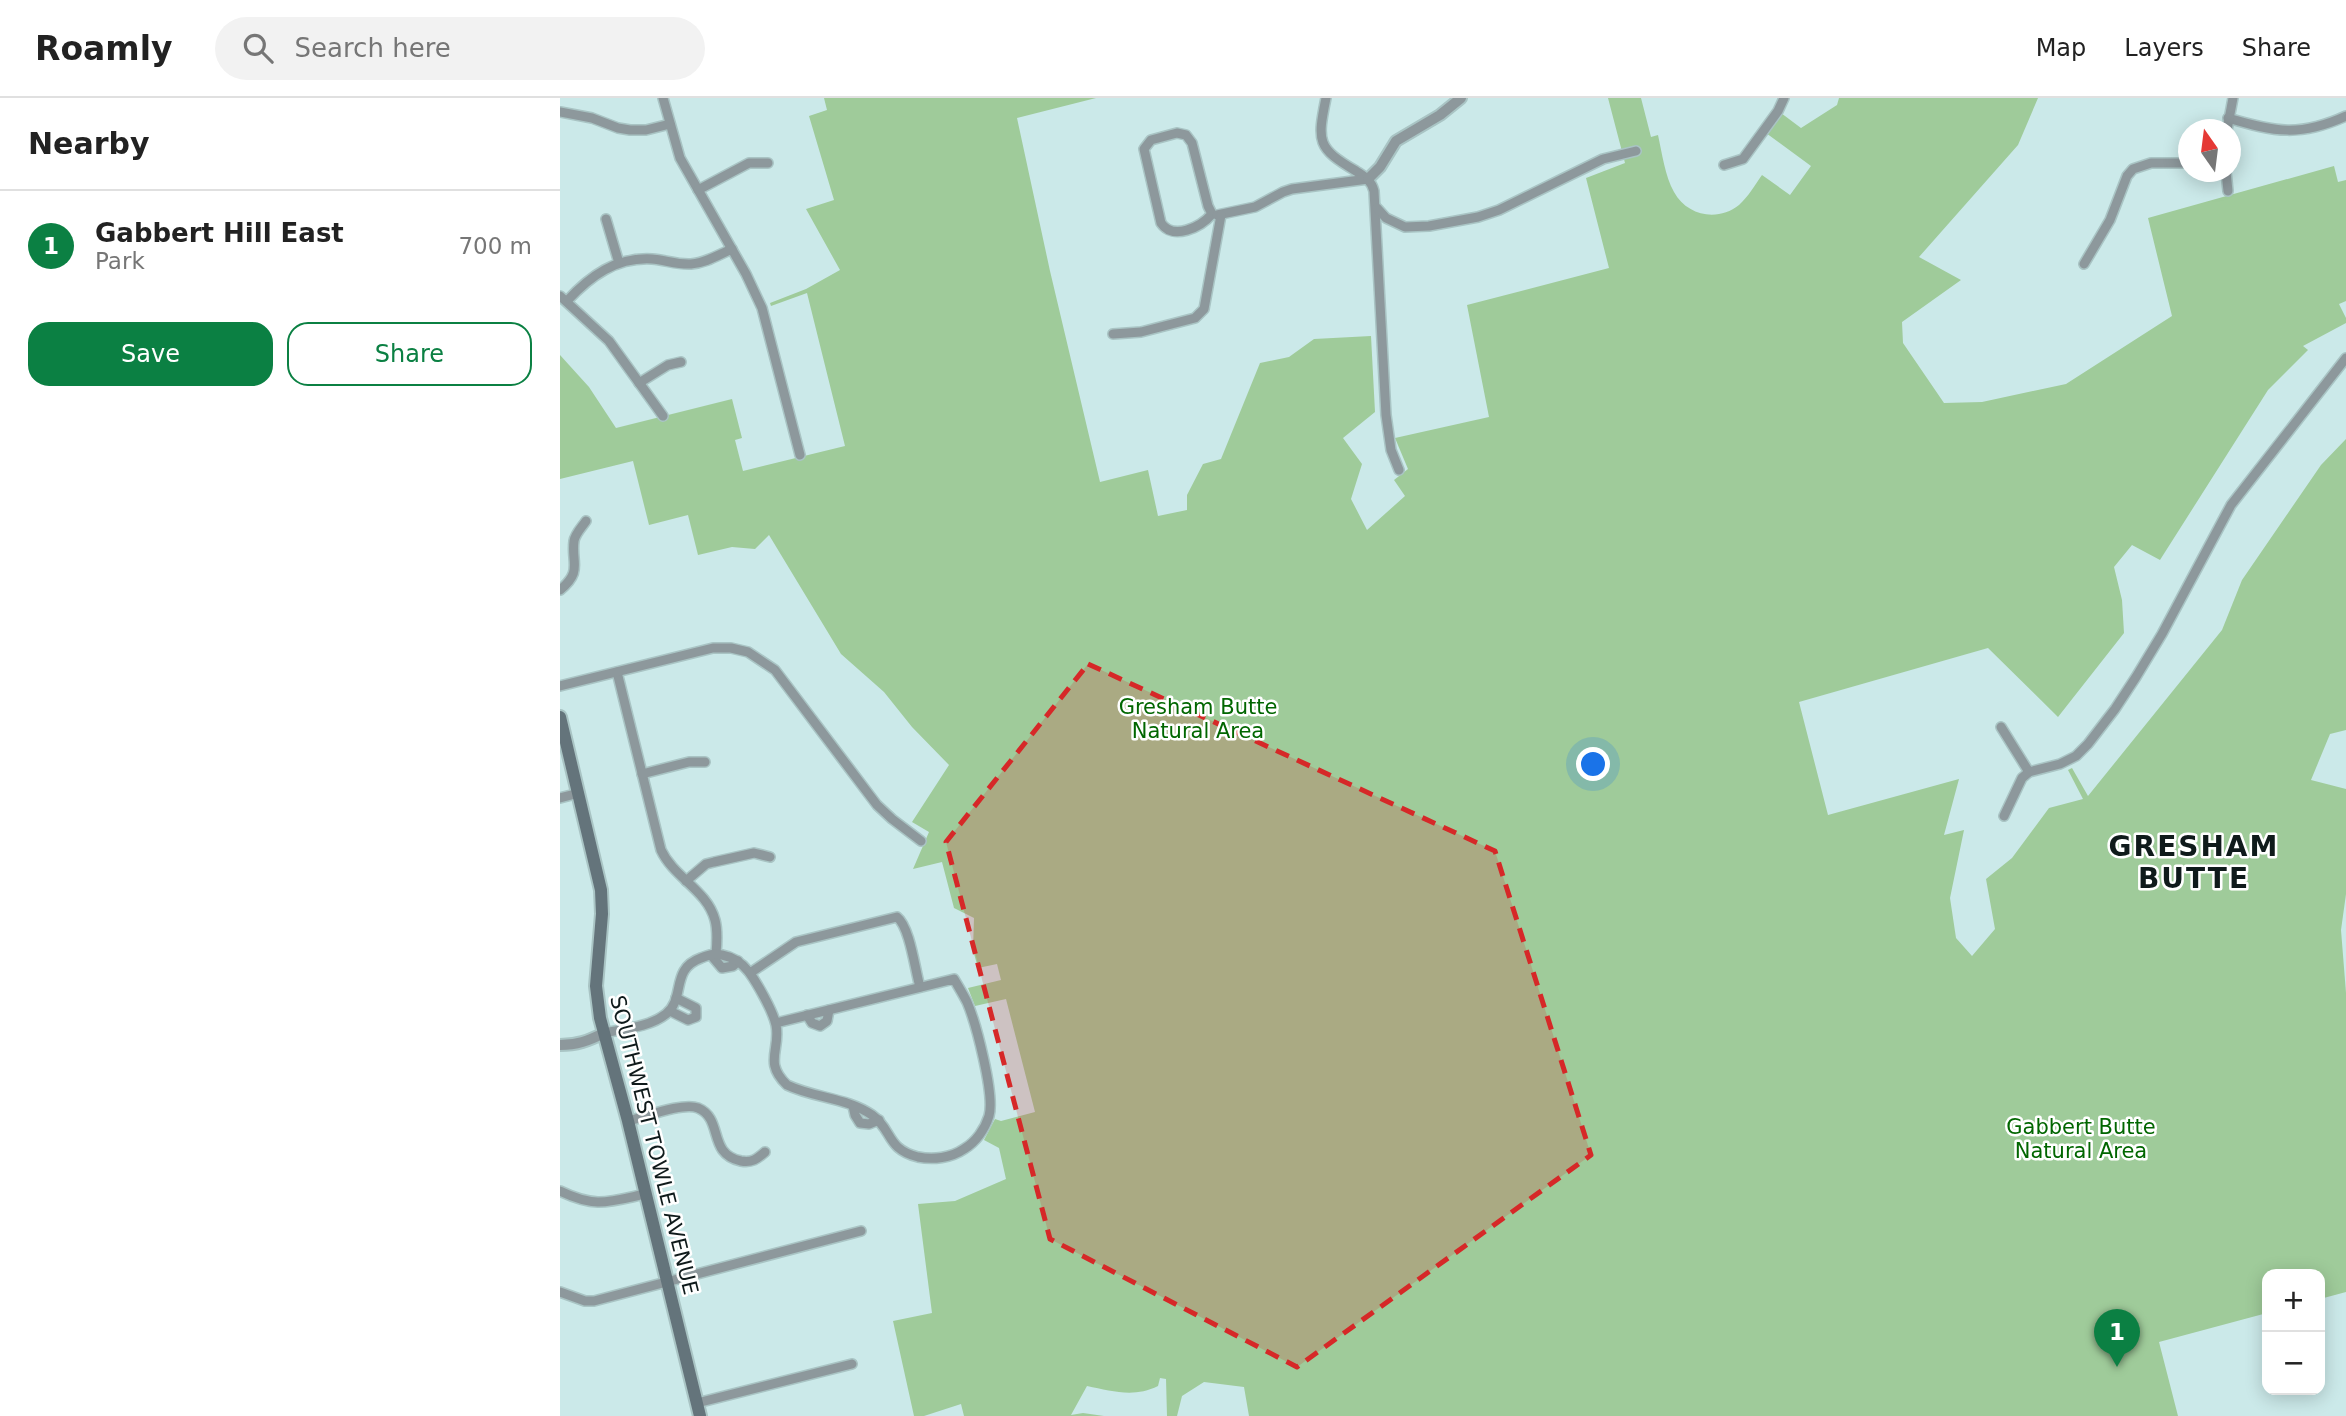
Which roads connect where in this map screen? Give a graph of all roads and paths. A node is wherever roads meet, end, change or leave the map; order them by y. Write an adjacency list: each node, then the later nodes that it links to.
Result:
1 (663, 98): 9 (street)
2 (1326, 98): 14 (street)
3 (1461, 98): 14 (street)
4 (1784, 98): 13 (street)
5 (2233, 98): 8 (street)
6 (560, 112): 9 (street)
7 (2346, 116): 8 (street)
8 (2228, 118)
9 (670, 124): 16 (street)
10 (1636, 151): 18 (street)
11 (768, 163): 16 (street)
12 (2178, 163): 23 (street)
13 (1724, 165)
14 (1368, 179): 18 (street); 19 (street)
15 (2227, 182): 17 (street)
16 (698, 190): 21 (street)
17 (2228, 191)
18 (1377, 208): 31 (street)
19 (1216, 214): 19 (street); 25 (street)
20 (606, 219): 22 (street)
21 (732, 249): 22 (street); 30 (street)
22 (619, 263): 24 (street)
23 (2084, 264)
24 (563, 299): 28 (street)
25 (1113, 334)
26 (2346, 358): 39 (street)
27 (681, 362): 28 (street)
28 (639, 383): 29 (street)
29 (663, 416)
30 (800, 455)
31 (1399, 470)
32 (586, 521): 33 (street)
33 (560, 590)
34 (617, 672): 35 (street); 40 (street); 44 (street)
35 (560, 686)
36 (560, 717): 41 (main road, SOUTHWEST TOWLE AVENUE)
37 (2001, 727): 39 (street)
38 (705, 762): 40 (street)
39 (2029, 772): 43 (street)
40 (642, 774): 46 (street)
41 (579, 793): 42 (street); 55 (main road, SOUTHWEST TOWLE AVENUE)
42 (560, 798)
43 (2004, 816)
44 (921, 841)
45 (770, 857): 46 (street)
46 (686, 881): 47 (street)
47 (714, 954): 48 (street); 50 (street)
48 (750, 973): 49 (street); 54 (street)
49 (920, 987): 51 (street); 54 (street)
50 (676, 998): 52 (street); 52 (street)
51 (829, 1010): 53 (street); 53 (street)
52 (670, 1011): 55 (street)
53 (807, 1015): 54 (street)
54 (776, 1023)
55 (604, 1033): 56 (street); 57 (main road, SOUTHWEST TOWLE AVENUE)
56 (561, 1045)
57 (628, 1121): 58 (street); 60 (main road, SOUTHWEST TOWLE AVENUE)
58 (765, 1152)
59 (560, 1191): 60 (street)
60 (645, 1194): 62 (main road, SOUTHWEST TOWLE AVENUE)
61 (862, 1231): 62 (street)
62 (667, 1282): 63 (street); 65 (main road, SOUTHWEST TOWLE AVENUE)
63 (560, 1292)
64 (852, 1364): 65 (street)
65 (699, 1410)

